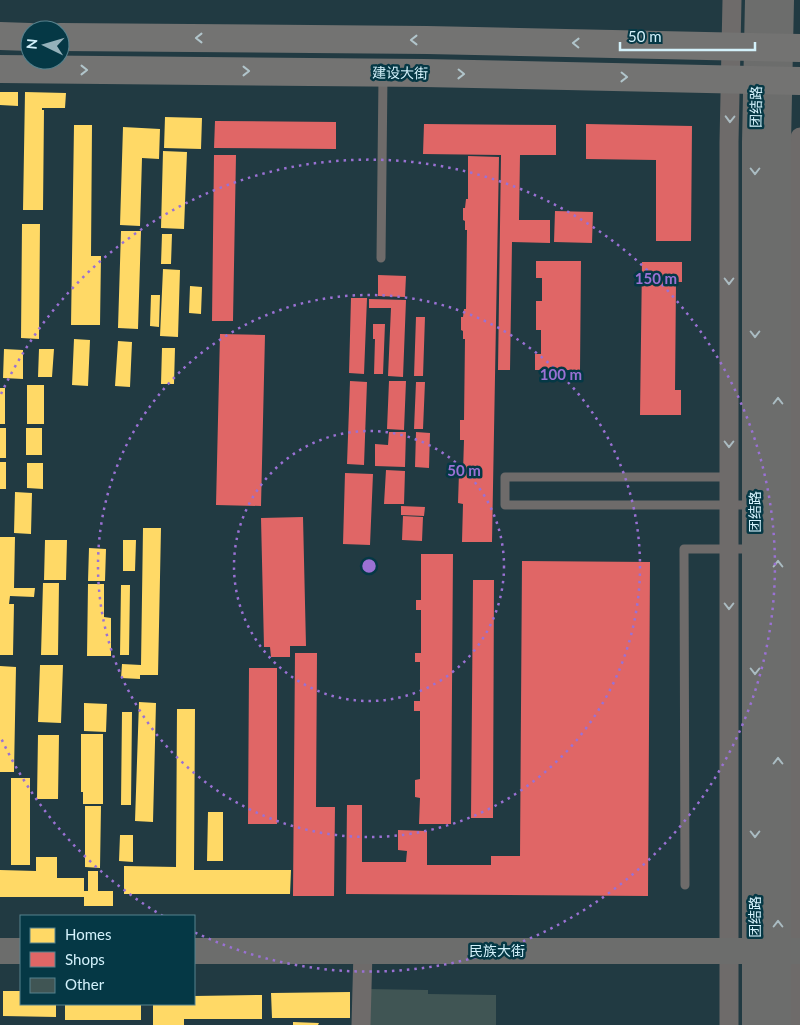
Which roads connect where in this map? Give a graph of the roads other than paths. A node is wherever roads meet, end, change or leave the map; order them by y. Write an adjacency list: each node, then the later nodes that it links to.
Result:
1 (732, 0): 7 (street)
2 (758, 0): 7 (main road, 团结路)
3 (781, 0): 7 (main road, 团结路)
4 (0, 36): 5 (main road)
5 (20, 37)
6 (70, 37): 7 (main road, one-way to 6)
7 (767, 47): 10 (main road, 团结路)
8 (0, 69): 9 (main road, 建设大街, one-way to 9)
9 (383, 72): 10 (main road, 建设大街, one-way to 10); 12 (lane)
10 (767, 80): 13 (street, one-way to 13); 15 (main road, 团结路, one-way to 15); 24 (main road, 团结路, one-way to 10)
11 (800, 137): 24 (street)
12 (381, 258)
13 (729, 477): 14 (street); 14 (lane)
14 (729, 505): 15 (lane); 16 (street)
15 (755, 505): 17 (main road, 团结路)
16 (729, 549): 17 (lane); 18 (lane); 23 (street, one-way to 23)
17 (755, 549): 24 (main road, 团结路, one-way to 24)
18 (685, 885)
19 (0, 951): 20 (main road)
20 (20, 951)
21 (195, 951): 22 (main road, 民族大街)
22 (363, 951): 23 (main road, 民族大街); 25 (street)
23 (729, 951): 24 (main road, 民族大街); 26 (street)
24 (782, 951): 27 (main road, 团结路); 28 (main road, 团结路); 29 (street)
25 (361, 1025)
26 (729, 1025)
27 (755, 1025)
28 (778, 1025)
29 (797, 1025)

